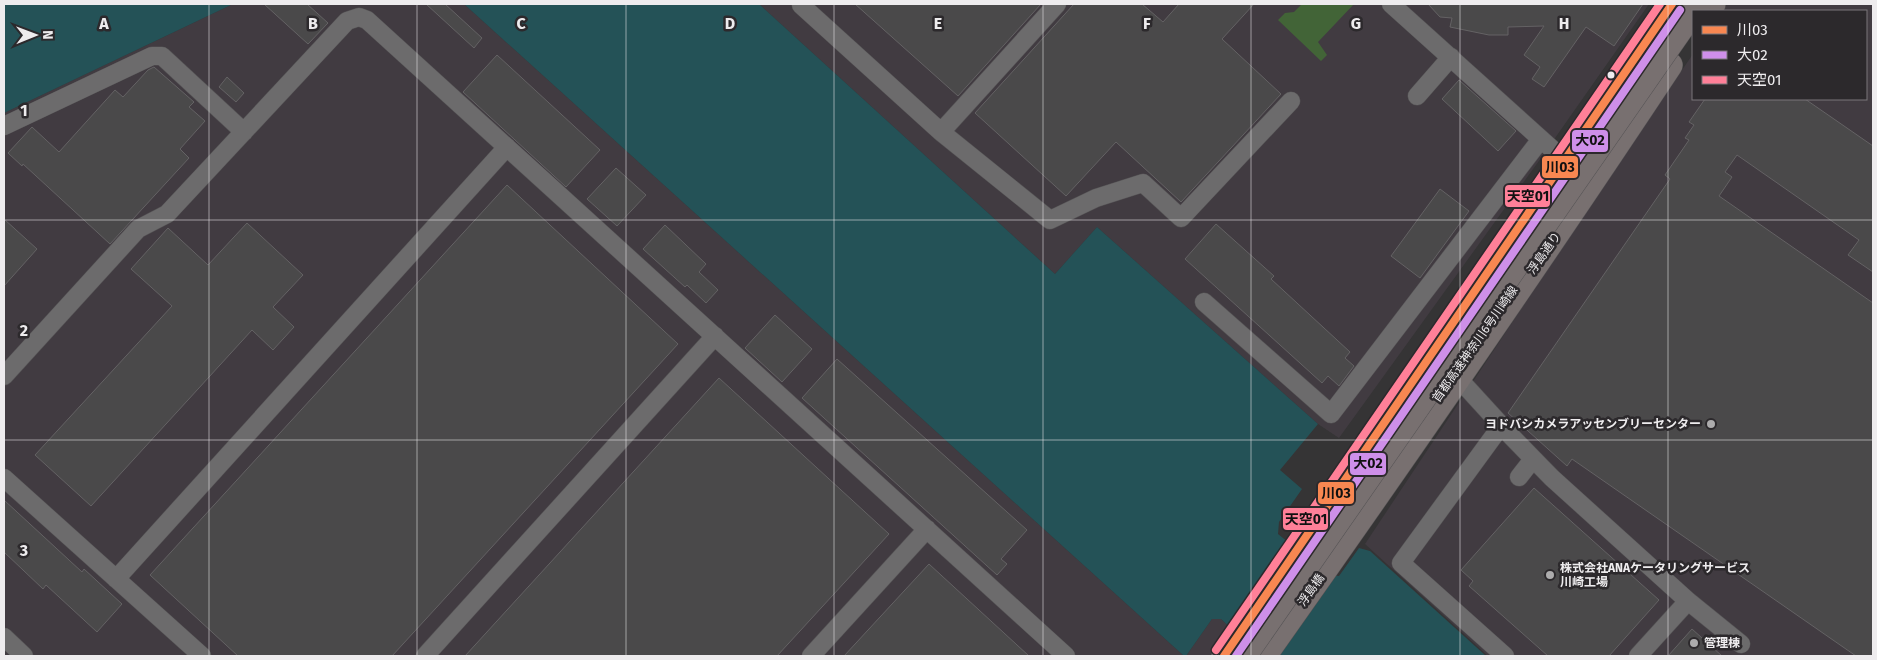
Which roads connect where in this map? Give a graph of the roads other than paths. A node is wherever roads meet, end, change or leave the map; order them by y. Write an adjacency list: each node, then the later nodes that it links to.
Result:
1 (1057, 4): 14 (lane)
2 (1391, 4): 9 (lane)
3 (1672, 4): 17 (highway)
4 (1679, 4): 20 (highway, bridge)
5 (801, 5): 14 (lane)
6 (1692, 13): 20 (highway, 首都高速神奈川6号川崎線, bridge)
7 (1692, 32): 18 (highway, 浮島通り)
8 (1692, 32): 42 (highway, 首都高速神奈川6号川崎線)
9 (1451, 58): 10 (lane); 15 (lane)
10 (1417, 96)
11 (1291, 101): 14 (lane)
12 (4, 126): 13 (lane)
13 (244, 132): 16 (lane); 23 (lane)
14 (941, 132)
15 (1541, 139): 17 (lane); 19 (lane)
16 (507, 147): 21 (lane); 31 (lane)
17 (1564, 159): 18 (lane); 22 (highway)
18 (1591, 184): 24 (highway, 浮島通り)
19 (1204, 302)
20 (1471, 331): 41 (highway, 首都高速神奈川6号川崎線, bridge)
21 (715, 336): 30 (lane); 37 (lane)
22 (1428, 358): 24 (lane); 40 (highway)
23 (4, 376)
24 (1458, 378): 25 (lane); 29 (highway, 浮島通り)
25 (1501, 426): 26 (lane); 44 (lane)
26 (1533, 459): 27 (lane); 32 (lane)
27 (1519, 477)
28 (4, 478): 31 (lane)
29 (1358, 523): 43 (highway, 浮島橋)
30 (927, 529): 38 (lane); 39 (lane)
31 (116, 579): 36 (lane)
32 (1688, 601): 34 (lane); 45 (lane)
33 (4, 637): 35 (lane)
34 (1741, 644)
35 (24, 656)
36 (202, 656)
37 (425, 656)
38 (811, 656)
39 (1066, 656)
40 (1224, 656)
41 (1244, 656)
42 (1257, 656)
43 (1264, 656)
44 (1505, 656)
45 (1638, 656)

